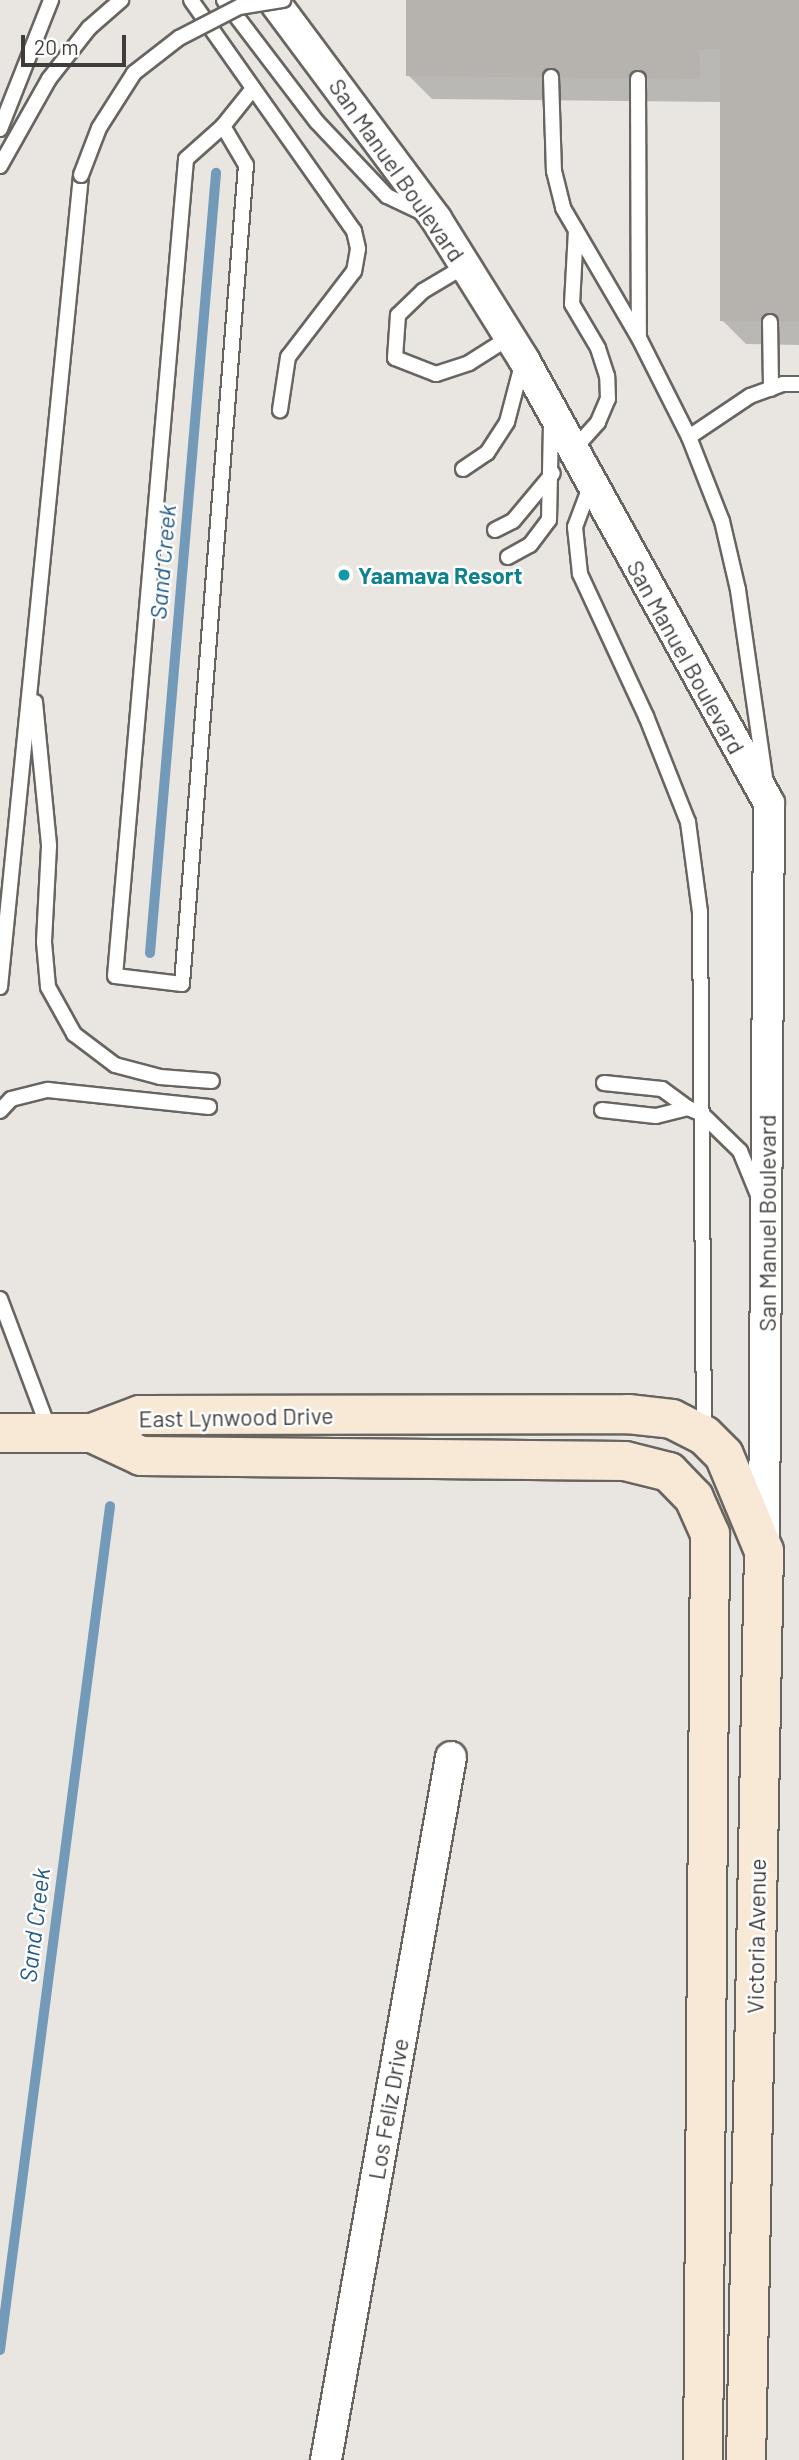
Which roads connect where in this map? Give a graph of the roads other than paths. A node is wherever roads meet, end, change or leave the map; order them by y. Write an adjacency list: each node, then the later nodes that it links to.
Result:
1 (51, 0): 11 (lane)
2 (121, 0): 12 (lane)
3 (191, 0): 9 (lane)
4 (224, 0): 13 (lane)
5 (273, 0): 13 (street, San Manuel Boulevard)
6 (283, 0): 30 (lane, bridge)
7 (551, 77): 14 (lane)
8 (638, 79): 17 (lane)
9 (251, 92): 10 (lane); 22 (lane)
10 (223, 126): 10 (lane)
11 (0, 129)
12 (0, 166)
13 (436, 219): 15 (street, San Manuel Boulevard)
14 (576, 230): 17 (lane); 24 (lane)
15 (465, 266): 18 (street, San Manuel Boulevard); 18 (lane)
16 (770, 322): 20 (lane)
17 (639, 338): 23 (lane)
18 (517, 349): 21 (street, San Manuel Boulevard); 25 (lane)
19 (799, 384): 20 (lane)
20 (771, 389): 23 (lane)
21 (550, 404): 24 (street, San Manuel Boulevard); 26 (lane)
22 (280, 410)
23 (689, 437): 31 (lane)
24 (574, 449): 27 (street, San Manuel Boulevard)
25 (463, 468)
26 (553, 473): 28 (lane); 29 (lane)
27 (590, 487): 31 (street, San Manuel Boulevard); 38 (lane)
28 (495, 530)
29 (508, 557)
30 (32, 669): 32 (lane); 33 (lane)
31 (768, 803): 39 (street, San Manuel Boulevard)
32 (0, 987)
33 (212, 1081)
34 (604, 1083): 38 (lane)
35 (209, 1107): 37 (lane)
36 (603, 1110): 38 (lane)
37 (0, 1111)
38 (695, 1111): 39 (lane); 42 (lane)
39 (767, 1216): 41 (street, San Manuel Boulevard)
40 (0, 1299): 44 (lane)
41 (767, 1412): 46 (street, Victoria Avenue)
42 (688, 1427): 45 (main road, East Lynwood Drive); 46 (main road)
43 (0, 1433): 44 (main road)
44 (50, 1433): 45 (main road)
45 (92, 1433): 49 (main road, East Lynwood Drive)
46 (764, 1551): 50 (main road, Victoria Avenue)
47 (451, 1757): 48 (street, Los Feliz Drive)
48 (326, 2460)
49 (703, 2460)
50 (746, 2460)

